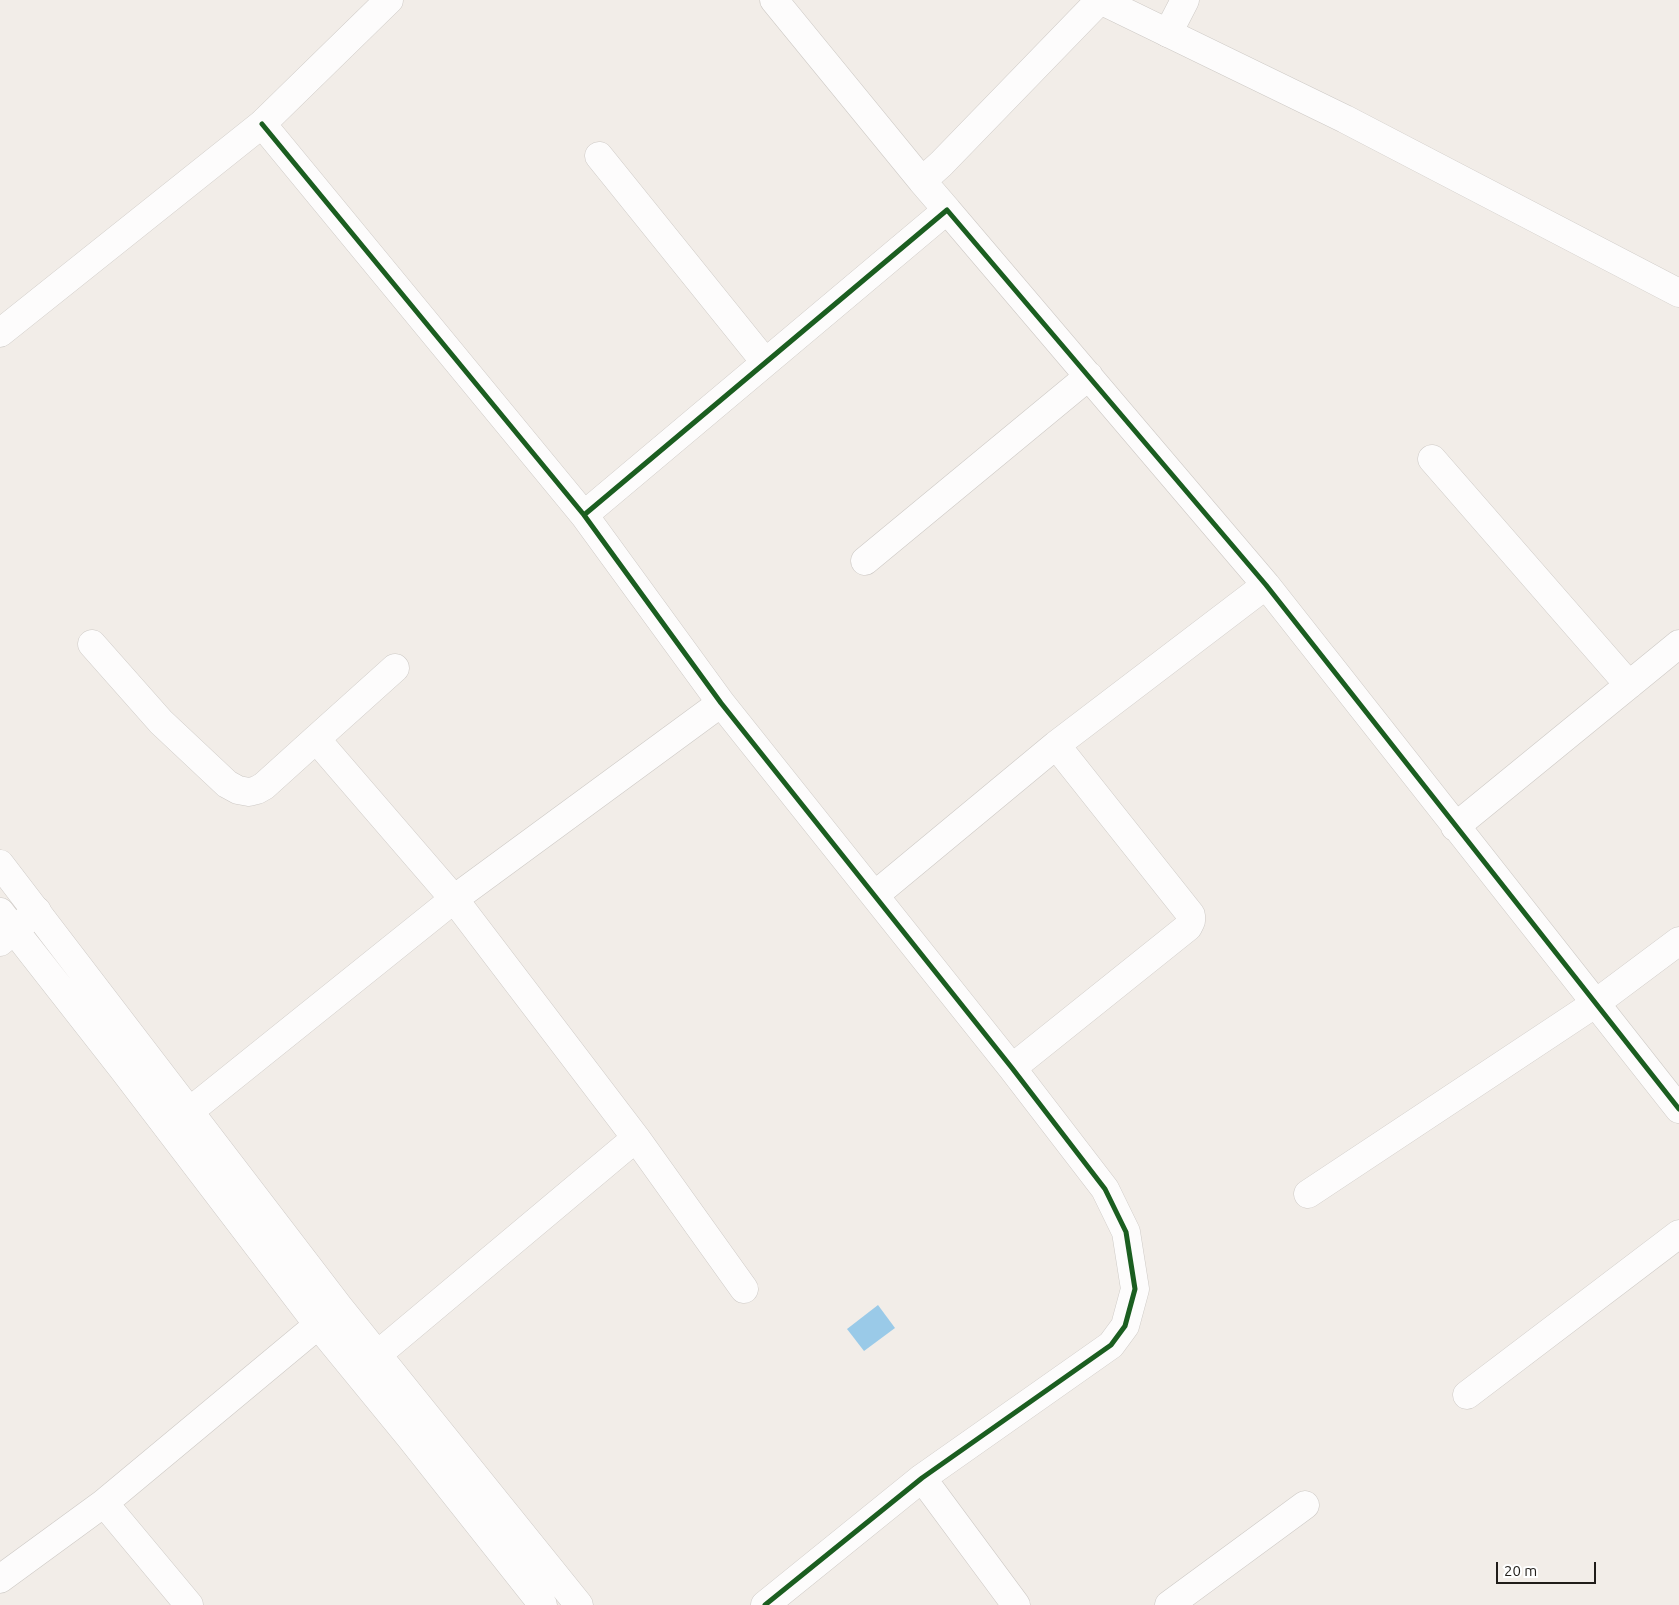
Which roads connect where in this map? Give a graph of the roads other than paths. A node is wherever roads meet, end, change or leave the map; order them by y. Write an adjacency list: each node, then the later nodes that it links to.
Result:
1 (388, 0): 6 (street)
2 (774, 0): 8 (street)
3 (1100, 0): 5 (street); 8 (street)
4 (1185, 0): 5 (street)
5 (1168, 33): 10 (street)
6 (262, 124): 11 (street); 15 (street)
7 (599, 156): 12 (street)
8 (922, 181): 9 (street)
9 (947, 210): 12 (street); 13 (street)
10 (1679, 293)
11 (2, 328)
12 (765, 362): 15 (street)
13 (1089, 376): 16 (street); 17 (street)
14 (1432, 458): 21 (street)
15 (584, 515): 22 (street)
16 (865, 561)
17 (1266, 585): 24 (street); 25 (street)
18 (92, 644): 23 (street)
19 (1679, 644): 21 (street)
20 (395, 668): 23 (street)
21 (1629, 685): 25 (street)
22 (721, 703): 27 (street); 28 (street)
23 (316, 739): 28 (street)
24 (1056, 745): 27 (street); 33 (street)
25 (1455, 827): 32 (street)
26 (0, 864): 29 (street)
27 (875, 895): 33 (street)
28 (454, 899): 35 (street); 36 (street)
29 (37, 911): 30 (street); 35 (street)
30 (5, 928): 41 (street)
31 (1679, 940): 32 (street)
32 (1596, 1003): 34 (street); 37 (street)
33 (1012, 1068): 44 (street)
34 (1679, 1109)
35 (190, 1111): 40 (street)
36 (636, 1138): 39 (street); 42 (street)
37 (1308, 1194)
38 (1679, 1234): 43 (street)
39 (744, 1289)
40 (339, 1307): 41 (street); 42 (street)
41 (318, 1326): 45 (street); 49 (street)
42 (377, 1355): 50 (street)
43 (1467, 1395)
44 (922, 1478): 51 (street); 52 (street)
45 (104, 1504): 47 (street); 48 (street)
46 (1305, 1505): 53 (street)
47 (0, 1579)
48 (188, 1605)
49 (543, 1605)
50 (579, 1605)
51 (764, 1605)
52 (1016, 1605)
53 (1169, 1605)

